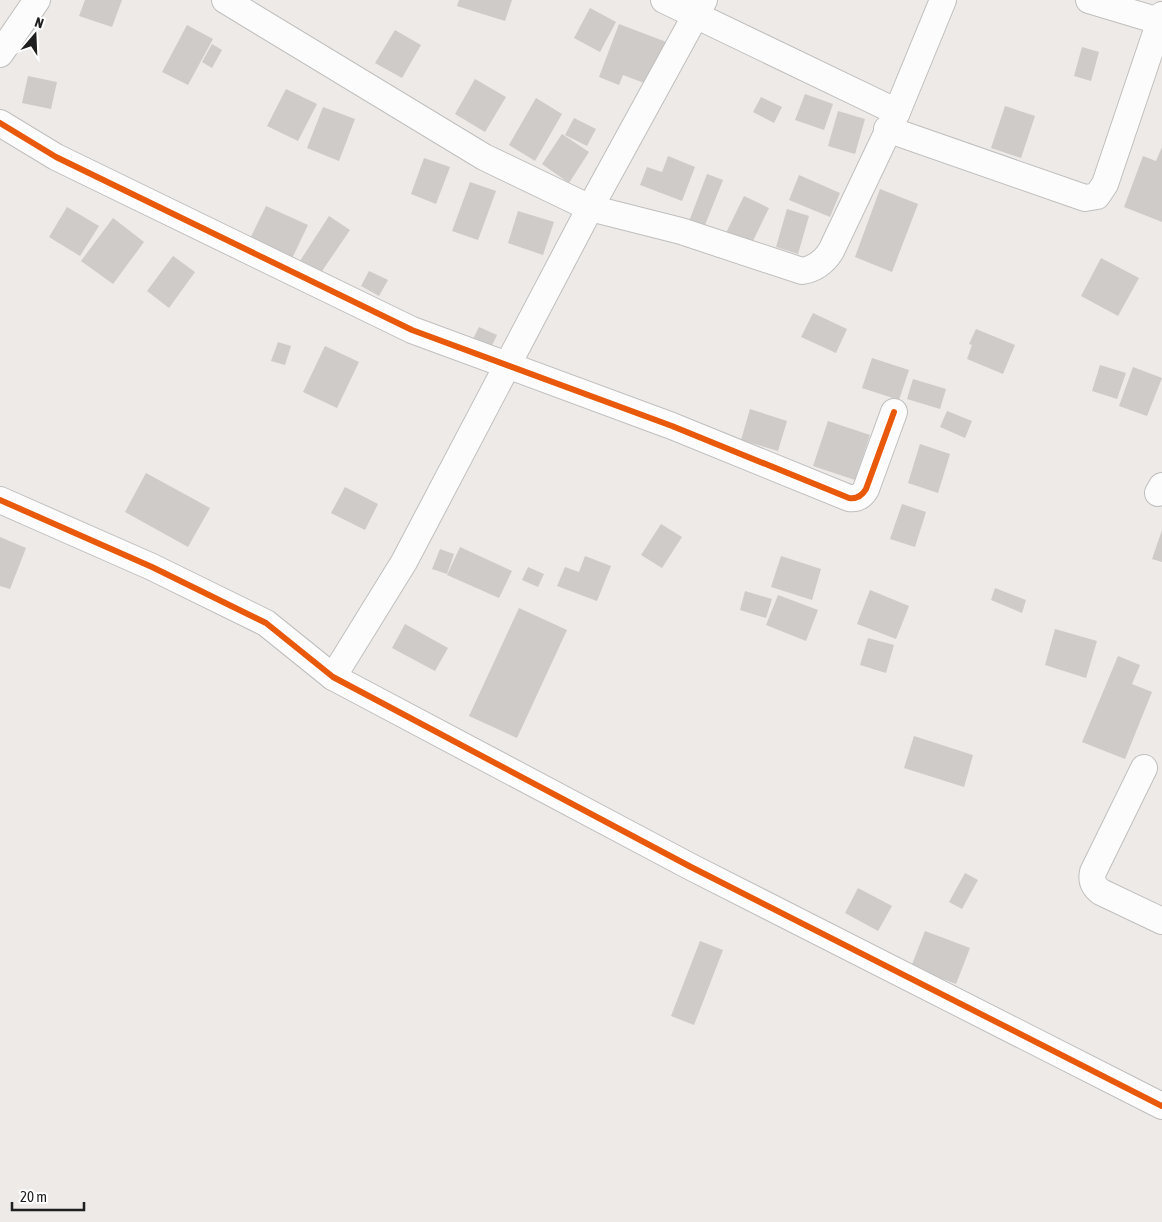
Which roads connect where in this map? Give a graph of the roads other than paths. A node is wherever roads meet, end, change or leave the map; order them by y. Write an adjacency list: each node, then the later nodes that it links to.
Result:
1 (37, 0): 8 (street)
2 (225, 0): 11 (street)
3 (664, 0): 6 (street)
4 (943, 0): 9 (street)
5 (1089, 0): 7 (street)
6 (700, 8): 9 (street); 11 (street)
7 (1161, 18): 9 (street)
8 (0, 54)
9 (892, 120): 11 (street)
10 (0, 124): 12 (street)
11 (590, 208): 12 (street)
12 (509, 364): 13 (street); 15 (street)
13 (894, 412)
14 (0, 500): 15 (street)
15 (333, 677): 18 (street)
16 (1144, 768): 17 (street)
17 (1162, 921)
18 (1162, 1106)

